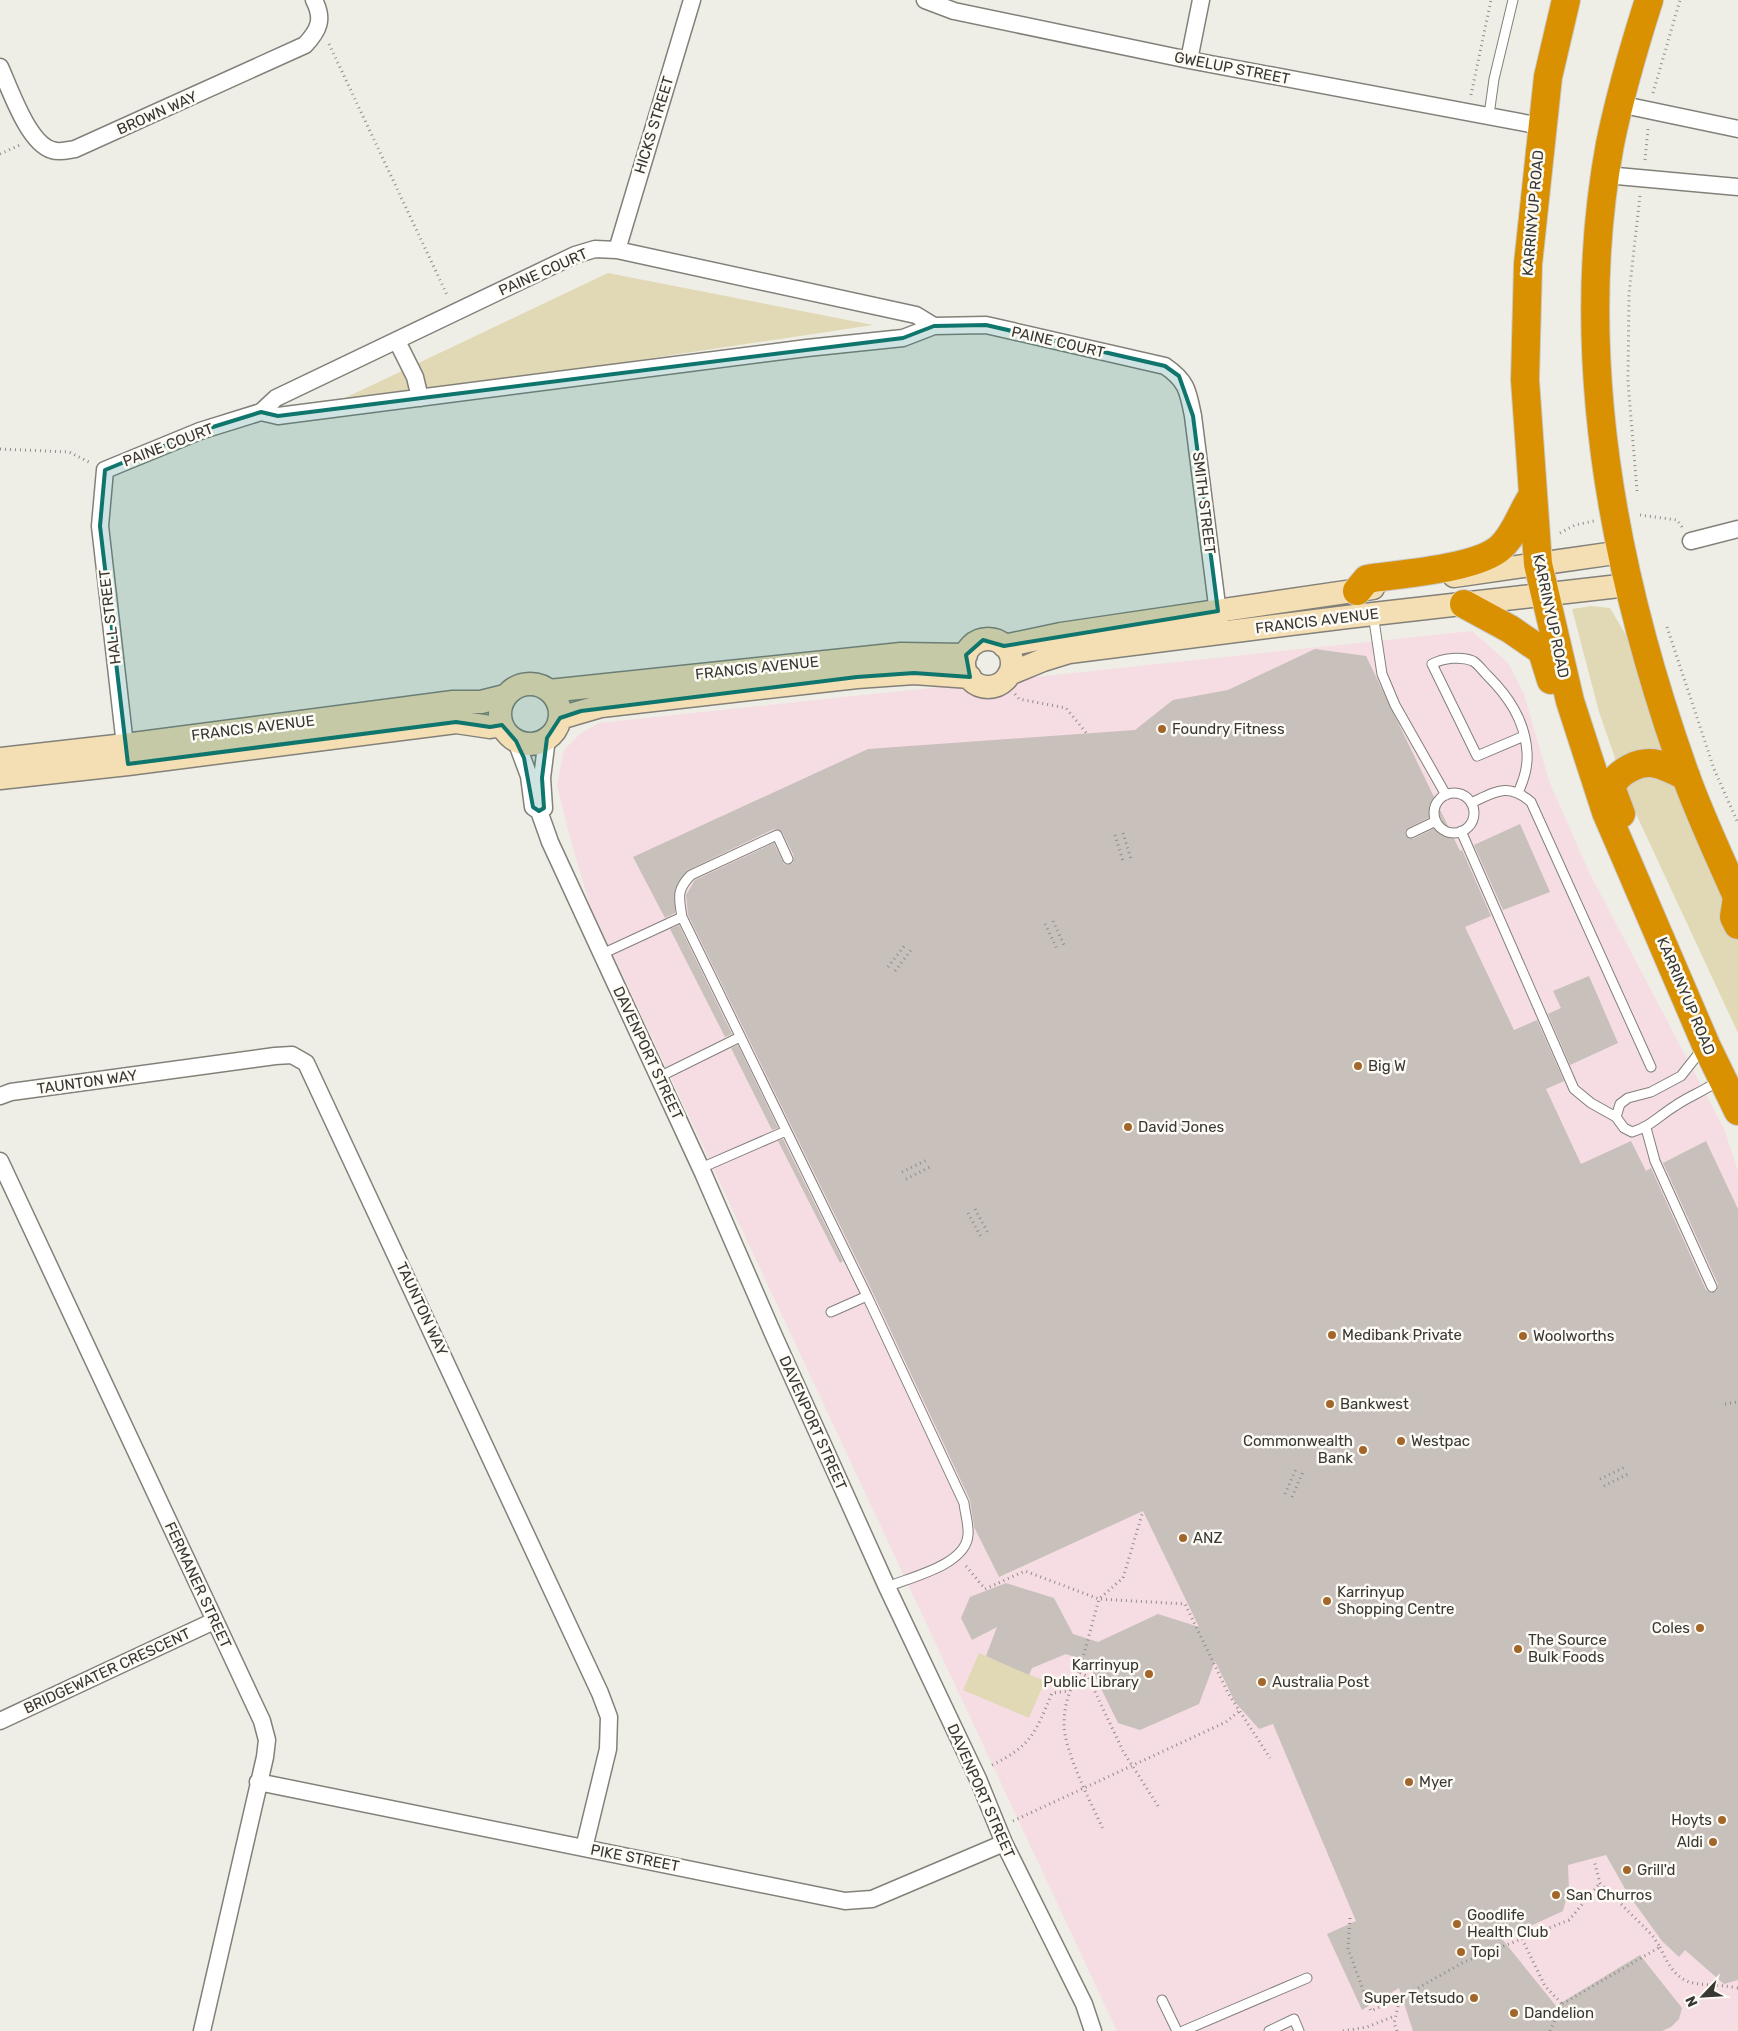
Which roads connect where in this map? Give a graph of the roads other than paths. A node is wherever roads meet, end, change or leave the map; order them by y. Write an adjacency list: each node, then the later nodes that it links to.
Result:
1 (314, 0): 9 (street, BROWN WAY)
2 (692, 0): 16 (street, HICKS STREET)
3 (925, 0): 8 (street, GWELUP STREET)
4 (1201, 0): 8 (street)
5 (1513, 0): 11 (lane)
6 (1566, 0): 12 (highway, KARRINYUP ROAD)
7 (1649, 0): 10 (highway)
8 (1189, 60): 11 (street, GWELUP STREET)
9 (0, 67)
10 (1619, 104): 13 (street); 14 (highway)
11 (1489, 115): 12 (street, GWELUP STREET)
12 (1542, 126): 23 (highway, KARRINYUP ROAD)
13 (1738, 129)
14 (1606, 175): 15 (street); 27 (highway)
15 (1738, 187)
16 (616, 250): 17 (street, PAINE COURT); 18 (street, PAINE COURT)
17 (934, 326): 19 (street, PAINE COURT); 20 (street, PAINE COURT)
18 (397, 341): 20 (street); 21 (street, PAINE COURT)
19 (1179, 376): 33 (street, SMITH STREET)
20 (420, 398): 21 (street, PAINE COURT)
21 (261, 412): 22 (street, PAINE COURT)
22 (105, 470): 44 (street, HALL STREET)
23 (1533, 494): 26 (highway, KARRINYUP ROAD); 29 (highway)
24 (1738, 529): 25 (street)
25 (1691, 541)
26 (1536, 552): 27 (street, FRANCIS AVENUE); 29 (street, FRANCIS AVENUE); 30 (highway, KARRINYUP ROAD)
27 (1622, 552): 28 (highway)
28 (1628, 585): 30 (street, FRANCIS AVENUE); 46 (highway)
29 (1358, 590): 33 (street, FRANCIS AVENUE)
30 (1544, 595): 31 (street, FRANCIS AVENUE); 56 (highway, KARRINYUP ROAD)
31 (1464, 604): 32 (street, FRANCIS AVENUE); 56 (highway)
32 (1373, 614): 33 (street, FRANCIS AVENUE); 49 (lane)
33 (1220, 622): 34 (street, FRANCIS AVENUE); 37 (street, FRANCIS AVENUE)
34 (1004, 646): 35 (street, FRANCIS AVENUE); 37 (street)
35 (966, 655): 36 (street); 38 (street, FRANCIS AVENUE)
36 (970, 677): 37 (street, FRANCIS AVENUE); 40 (street, FRANCIS AVENUE)
37 (1007, 678)
38 (549, 691): 39 (street); 40 (street)
39 (505, 696): 41 (street); 44 (street, FRANCIS AVENUE)
40 (560, 718): 43 (street)
41 (509, 733): 43 (street); 44 (street, FRANCIS AVENUE); 51 (street, DAVENPORT STREET)
42 (1524, 736): 42 (lane); 48 (lane)
43 (547, 738): 51 (street, DAVENPORT STREET)
44 (126, 755): 45 (street, FRANCIS AVENUE); 47 (street, FRANCIS AVENUE)
45 (0, 759)
46 (1686, 776): 56 (highway); 57 (highway)
47 (0, 778)
48 (1518, 792): 50 (lane); 63 (lane)
49 (1446, 795): 50 (lane); 52 (lane)
50 (1471, 803): 53 (lane)
51 (539, 811): 60 (street, DAVENPORT STREET)
52 (1436, 821): 53 (lane); 54 (lane)
53 (1461, 831): 68 (lane)
54 (1411, 833)
55 (788, 859): 58 (lane)
56 (1629, 863): 62 (highway, KARRINYUP ROAD)
57 (1738, 898): 59 (highway)
58 (682, 917): 60 (lane); 61 (lane)
59 (1738, 926)
60 (602, 954): 65 (street, DAVENPORT STREET)
61 (740, 1037): 65 (lane); 70 (lane)
62 (1706, 1045): 64 (highway, KARRINYUP ROAD); 68 (lane)
63 (1651, 1067)
64 (1730, 1073): 67 (highway, KARRINYUP ROAD); 69 (lane)
65 (659, 1077): 72 (street, DAVENPORT STREET)
66 (0, 1096): 81 (street, TAUNTON WAY)
67 (1738, 1111)
68 (1616, 1117): 69 (lane)
69 (1646, 1128): 73 (lane)
70 (786, 1131): 72 (lane); 74 (lane)
71 (0, 1161): 77 (street, FERMANER STREET)
72 (701, 1168): 76 (street, DAVENPORT STREET)
73 (1712, 1287)
74 (867, 1296): 75 (lane); 76 (lane)
75 (832, 1312)
76 (887, 1587): 80 (street, DAVENPORT STREET)
77 (214, 1621): 78 (street, BRIDGEWATER CRESCENT); 79 (street, FERMANER STREET)
78 (0, 1721)
79 (258, 1782): 81 (street, PIKE STREET); 84 (street, FERMANER STREET)
80 (1004, 1842): 81 (street, PIKE STREET); 85 (street, DAVENPORT STREET)
81 (584, 1848)
82 (1307, 1978): 87 (lane)
83 (1162, 2000): 86 (lane)
84 (202, 2031)
85 (1092, 2031)
86 (1177, 2031)
87 (1183, 2031)
88 (1269, 2031): 89 (lane)
89 (1300, 2031)

